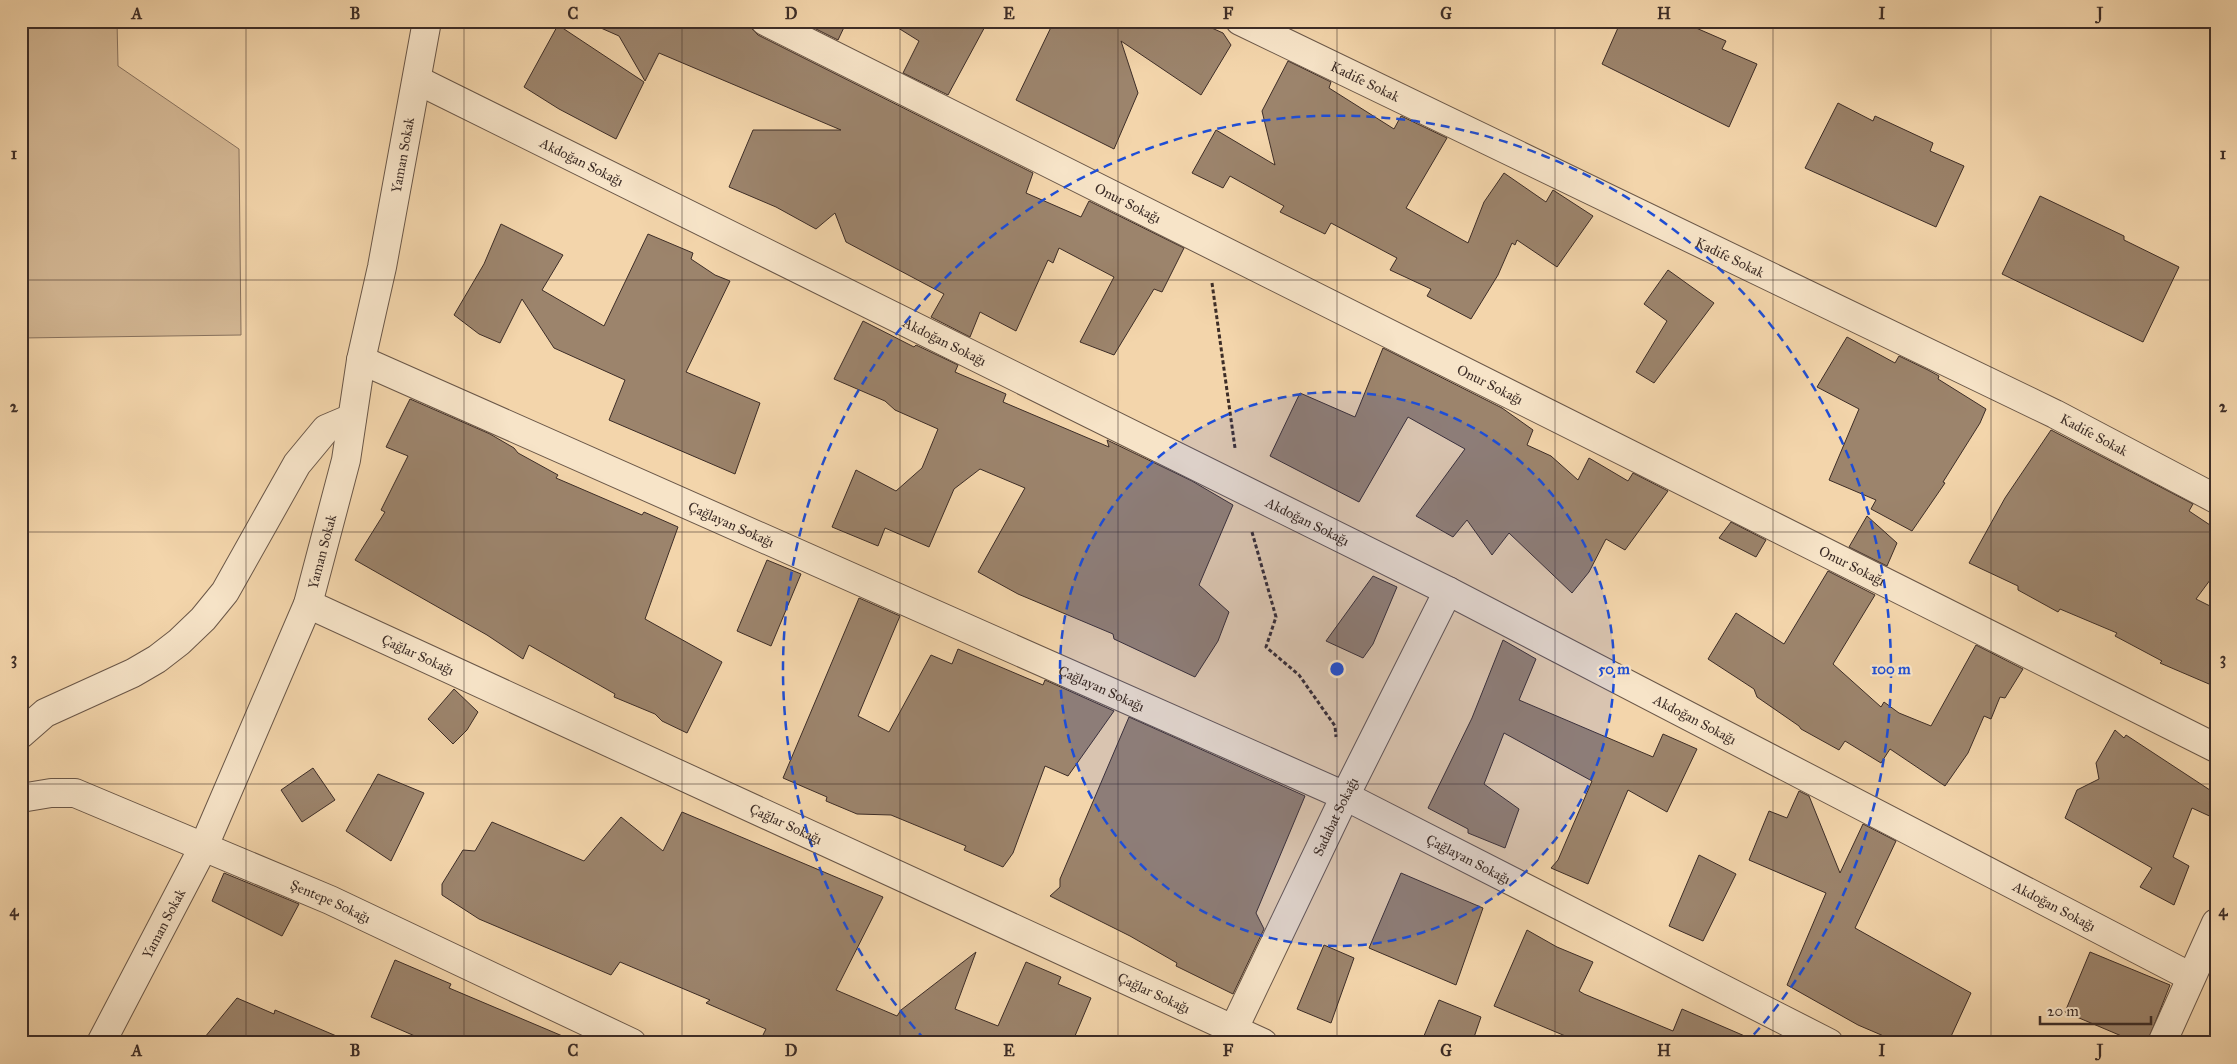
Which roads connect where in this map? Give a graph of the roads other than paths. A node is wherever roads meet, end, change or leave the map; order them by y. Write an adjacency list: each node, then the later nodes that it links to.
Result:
1 (427, 21): 4 (street, Yaman Sokak)
2 (766, 21): 11 (street, Onur Sokağı)
3 (1240, 21): 7 (street, Kadife Sokak)
4 (417, 80): 5 (street, Yaman Sokak); 8 (street, Akdoğan Sokağı)
5 (362, 360): 6 (street, Yaman Sokak); 12 (street, Çağlayan Sokağı)
6 (352, 418): 9 (street, Yaman Sokak); 10 (street)
7 (2216, 500)
8 (1448, 591): 12 (street, Sadabat Sokağı); 16 (street, Akdoğan Sokağı)
9 (308, 604): 14 (street, Yaman Sokak); 17 (street, Çağlar Sokağı)
10 (21, 734)
11 (2216, 748)
12 (1345, 796): 17 (street, Sadabat Sokağı); 21 (street, Çağlayan Sokağı)
13 (21, 798): 14 (street, Şentepe Sokağı)
14 (204, 846): 18 (street, Yaman Sokak); 19 (street, Şentepe Sokağı)
15 (2216, 923): 16 (street)
16 (2191, 977): 22 (street)
17 (1231, 1035): 20 (street, Çağlar Sokağı)
18 (101, 1043)
19 (632, 1043)
20 (1263, 1043)
21 (1829, 1043)
22 (2162, 1043)

